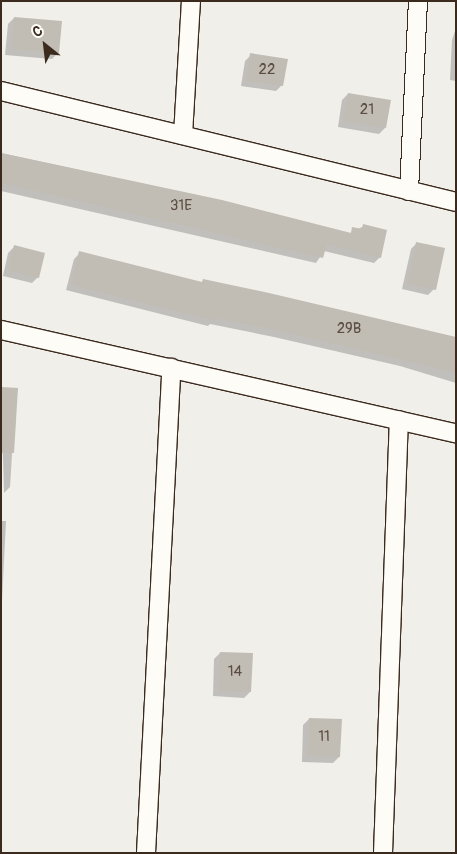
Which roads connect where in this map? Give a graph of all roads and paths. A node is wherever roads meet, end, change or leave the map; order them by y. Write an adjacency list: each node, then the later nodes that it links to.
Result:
1 (191, 1): 4 (street)
2 (418, 1): 5 (street)
3 (1, 91): 4 (street)
4 (183, 135): 5 (street)
5 (409, 191): 6 (street)
6 (456, 202)
7 (1, 330): 8 (street)
8 (171, 368): 9 (street); 11 (street)
9 (399, 420): 10 (street); 12 (street)
10 (456, 433)
11 (146, 853)
12 (383, 853)

